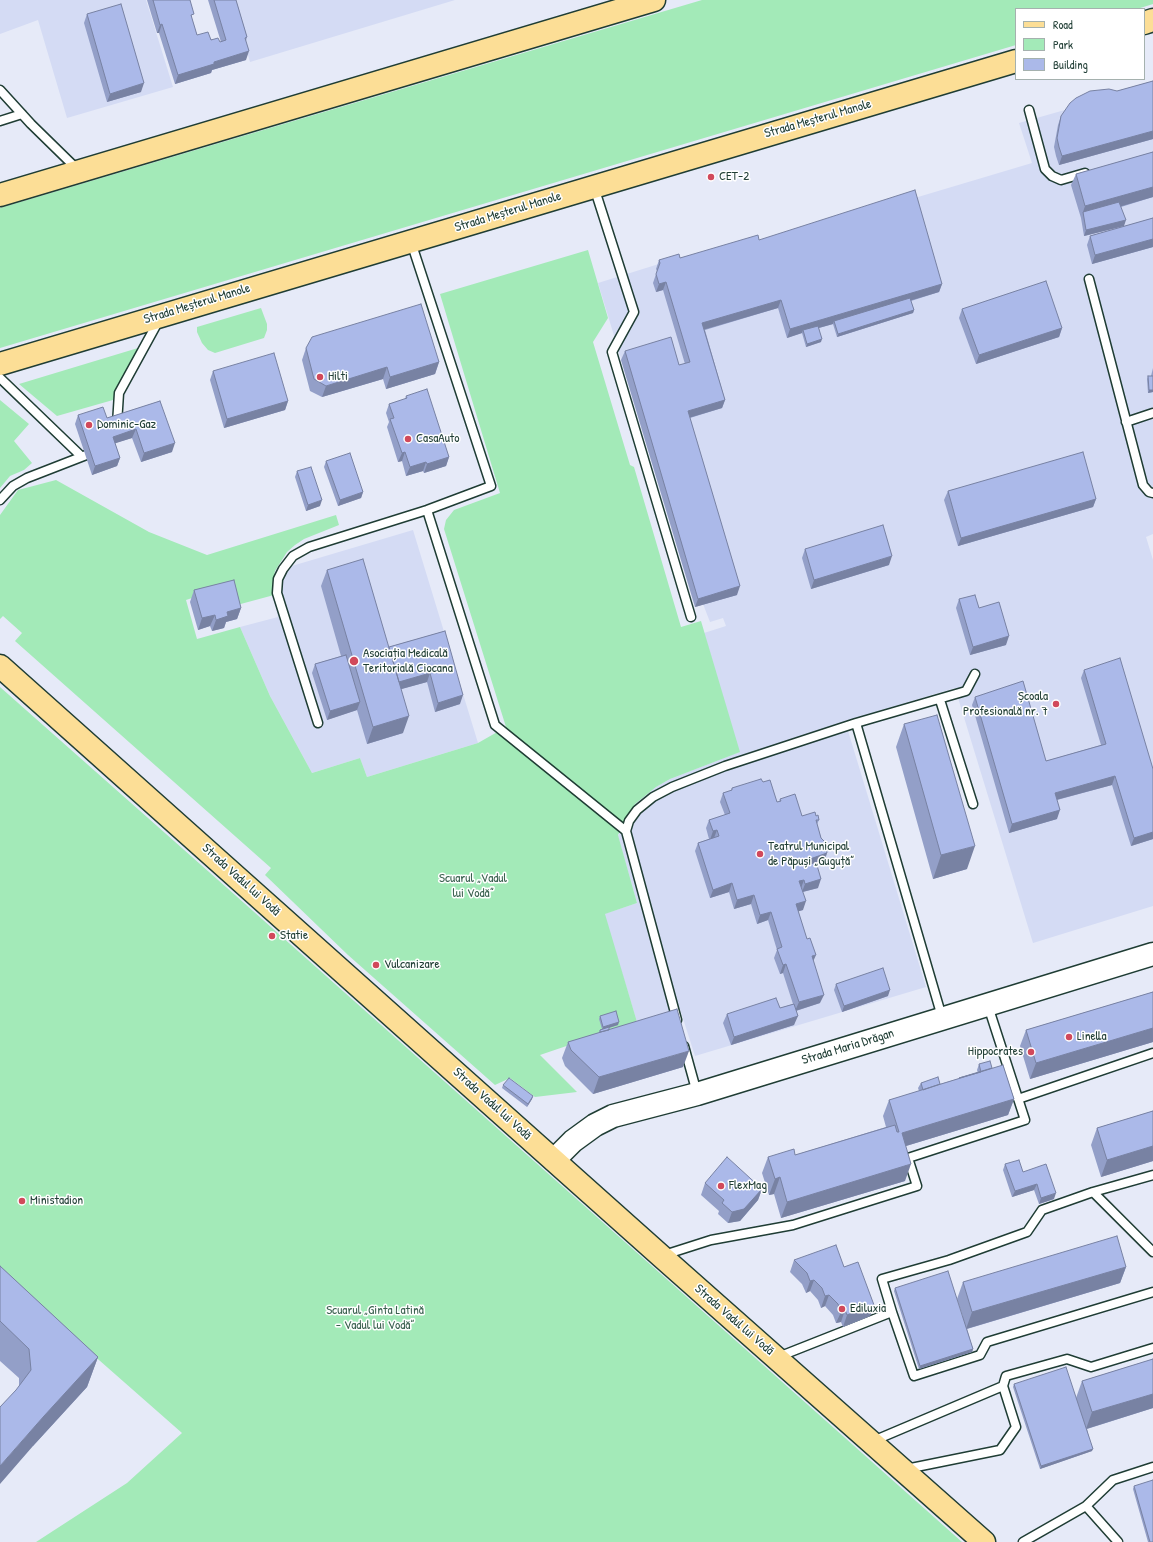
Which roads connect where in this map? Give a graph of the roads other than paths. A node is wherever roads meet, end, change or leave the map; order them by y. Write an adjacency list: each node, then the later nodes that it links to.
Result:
1 (654, 0): 8 (main road)
2 (1015, 61): 9 (main road, Strada Meșterul Manole)
3 (0, 90): 5 (lane)
4 (1029, 110): 7 (lane)
5 (22, 114): 6 (lane); 8 (lane)
6 (0, 121)
7 (1096, 169)
8 (79, 171): 10 (main road)
9 (594, 186): 11 (main road, Strada Meșterul Manole); 24 (lane)
10 (0, 195)
11 (411, 241): 13 (main road, Strada Meșterul Manole); 23 (lane)
12 (1089, 279): 17 (lane)
13 (162, 315): 14 (main road, Strada Meșterul Manole); 18 (lane)
14 (0, 364)
15 (0, 378): 20 (lane)
16 (1153, 413): 17 (lane)
17 (1126, 422): 21 (lane)
18 (115, 432)
19 (100, 448): 20 (lane)
20 (81, 456): 22 (lane)
21 (1153, 493)
22 (0, 500)
23 (427, 510): 28 (lane); 31 (lane)
24 (691, 617)
25 (0, 666): 38 (main road, Strada Vadul lui Vodă)
26 (975, 674): 27 (lane)
27 (940, 700): 29 (lane); 30 (lane)
28 (318, 722)
29 (856, 723): 31 (lane); 34 (lane)
30 (973, 804)
31 (626, 832): 36 (lane)
32 (1153, 954): 33 (main road, Strada Maria Drăgan)
33 (988, 1006): 34 (main road, Strada Maria Drăgan); 37 (lane)
34 (942, 1018): 36 (main road, Strada Maria Drăgan)
35 (1153, 1053): 37 (lane)
36 (697, 1094): 38 (main road, Strada Maria Drăgan)
37 (1018, 1099): 42 (lane)
38 (554, 1160): 42 (main road, Strada Vadul lui Vodă)
39 (1153, 1175): 40 (lane)
40 (1093, 1192): 41 (lane); 44 (lane)
41 (1153, 1252)
42 (661, 1256): 46 (main road, Strada Vadul lui Vodă)
43 (1153, 1292): 44 (lane)
44 (892, 1312): 46 (lane)
45 (1153, 1348): 47 (lane)
46 (777, 1357): 48 (main road, Strada Vadul lui Vodă)
47 (1003, 1386): 48 (lane); 50 (lane)
48 (872, 1442): 50 (main road, Strada Vadul lui Vodă)
49 (1153, 1467): 51 (lane)
50 (903, 1470): 52 (main road, Strada Vadul lui Vodă)
51 (1086, 1506): 53 (lane); 54 (lane)
52 (984, 1542)
53 (1023, 1542)
54 (1118, 1542)

